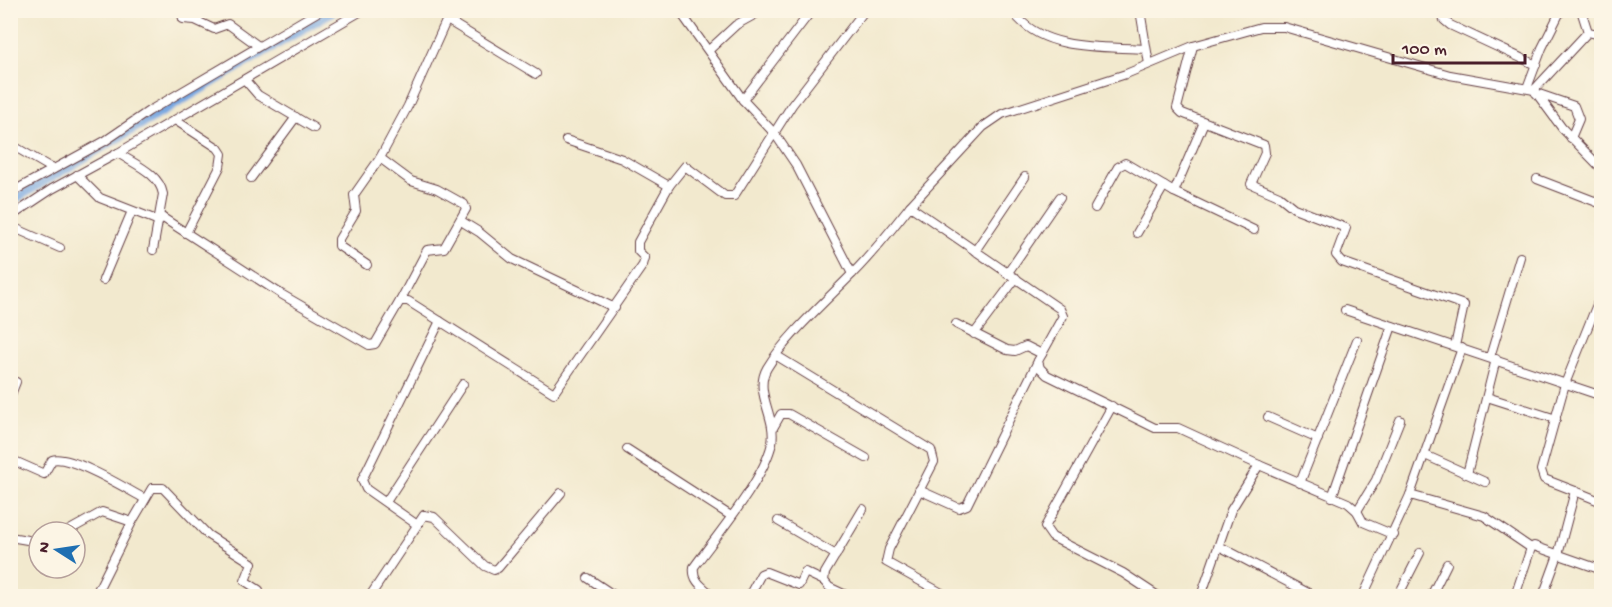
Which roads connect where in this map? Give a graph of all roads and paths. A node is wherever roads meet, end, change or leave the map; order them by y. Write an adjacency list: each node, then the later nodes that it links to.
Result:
1 (181, 10): 17 (street)
2 (321, 10): 17 (street)
3 (363, 10): 24 (street)
4 (451, 10): 14 (street)
5 (679, 10): 20 (street)
6 (763, 10): 20 (street)
7 (812, 10): 26 (street)
8 (865, 10): 31 (street)
9 (1140, 10): 19 (street)
10 (1440, 10): 22 (street)
11 (1561, 10): 22 (street)
12 (1581, 10): 15 (street)
13 (1018, 18): 19 (street)
14 (447, 20): 23 (street); 36 (street)
15 (1588, 32): 16 (street); 25 (street)
16 (1602, 35)
17 (257, 45): 37 (street)
18 (1192, 46): 21 (street); 25 (street); 29 (street)
19 (1146, 49): 21 (street)
20 (709, 50): 26 (street)
21 (1149, 64): 49 (street)
22 (1536, 65): 25 (street)
23 (536, 74)
24 (245, 80): 27 (street); 28 (street)
25 (1532, 90): 32 (street); 32 (street)
26 (743, 100): 31 (street)
27 (296, 117): 30 (street); 41 (street)
28 (175, 120): 35 (street); 57 (street)
29 (1204, 122): 45 (street); 77 (street)
30 (314, 128)
31 (774, 134): 43 (street); 64 (street)
32 (1571, 138): 38 (street)
33 (566, 140): 43 (street)
34 (10, 144): 37 (street)
35 (118, 153): 39 (street); 53 (street)
36 (380, 158): 54 (street); 63 (street)
37 (53, 169): 46 (street)
38 (1602, 169)
39 (77, 175): 51 (street); 52 (street)
40 (1025, 177): 61 (street)
41 (251, 178)
42 (1537, 179): 48 (street)
43 (669, 186): 70 (street)
44 (1164, 186): 45 (street); 50 (street); 58 (street)
45 (1174, 192): 56 (street)
46 (10, 193)
47 (1060, 197): 65 (street)
48 (1602, 204)
49 (910, 207): 61 (street); 64 (street)
50 (1095, 208)
51 (132, 212): 53 (street); 67 (street)
52 (10, 217)
53 (159, 219): 57 (street); 60 (street)
54 (460, 221): 69 (street); 70 (street)
55 (10, 226): 59 (street)
56 (1254, 230)
57 (186, 233): 69 (street)
58 (1137, 233)
59 (60, 248)
60 (153, 250)
61 (975, 251): 65 (street)
62 (1520, 257): 80 (street)
63 (367, 265)
64 (852, 274): 78 (street)
65 (1007, 274): 66 (street)
66 (1016, 278): 75 (street); 79 (street)
67 (103, 280)
68 (1602, 292): 83 (street)
69 (400, 301): 72 (street)
70 (615, 308): 72 (street)
71 (1345, 310): 74 (street)
72 (440, 321): 107 (street)
73 (956, 324): 75 (street)
74 (1392, 326): 77 (street); 105 (street)
75 (974, 334): 79 (street)
76 (1357, 340): 92 (street)
77 (1458, 347): 80 (street); 94 (street)
78 (777, 356): 91 (street); 101 (street)
79 (1040, 357): 87 (street); 101 (street)
80 (1493, 358): 83 (street); 86 (street)
81 (16, 382): 85 (street)
82 (463, 384): 107 (street)
83 (1565, 384): 84 (street); 89 (street)
84 (1602, 396)
85 (10, 397)
86 (1487, 397): 89 (street); 98 (street)
87 (1112, 406): 97 (street); 128 (street)
88 (1268, 417): 92 (street)
89 (1556, 419): 102 (street)
90 (1400, 420): 110 (street)
91 (773, 428): 95 (street); 111 (street)
92 (1318, 439): 100 (street)
93 (627, 448): 111 (street)
94 (1425, 455): 98 (street); 104 (street)
95 (866, 458)
96 (10, 459): 106 (street)
97 (1259, 465): 100 (street); 119 (street)
98 (1467, 474): 99 (street)
99 (1485, 482)
100 (1300, 483): 105 (street)
101 (919, 490): 129 (street)
102 (1575, 490): 108 (street); 123 (street)
103 (561, 493): 115 (street)
104 (1410, 495): 116 (street); 120 (street)
105 (1332, 497): 110 (street)
106 (145, 499): 114 (street); 131 (street)
107 (386, 502): 115 (street)
108 (1602, 502)
109 (863, 509): 122 (street)
110 (1357, 511): 116 (street)
111 (731, 516): 134 (street)
112 (87, 520): 114 (street)
113 (778, 521): 122 (street)
114 (132, 522): 130 (street)
115 (416, 524): 132 (street)
116 (1394, 535): 142 (street)
117 (10, 537): 118 (street)
118 (27, 540)
119 (1219, 546): 140 (street); 141 (street)
120 (1531, 548): 123 (street); 145 (street)
121 (1420, 554): 143 (street)
122 (836, 555): 127 (street)
123 (1558, 555): 125 (street); 146 (street)
124 (1447, 564): 144 (street)
125 (1602, 570)
126 (588, 578): 133 (street)
127 (824, 581): 135 (street); 136 (street)
128 (1146, 588): 138 (street); 139 (street)
129 (937, 594): 137 (street)
130 (95, 597)
131 (258, 597)
132 (370, 597)
133 (615, 597)
134 (712, 597)
135 (749, 597)
136 (848, 597)
137 (947, 597)
138 (1142, 597)
139 (1158, 597)
140 (1201, 597)
141 (1314, 597)
142 (1363, 597)
143 (1398, 597)
144 (1431, 597)
145 (1515, 597)
146 (1543, 597)

